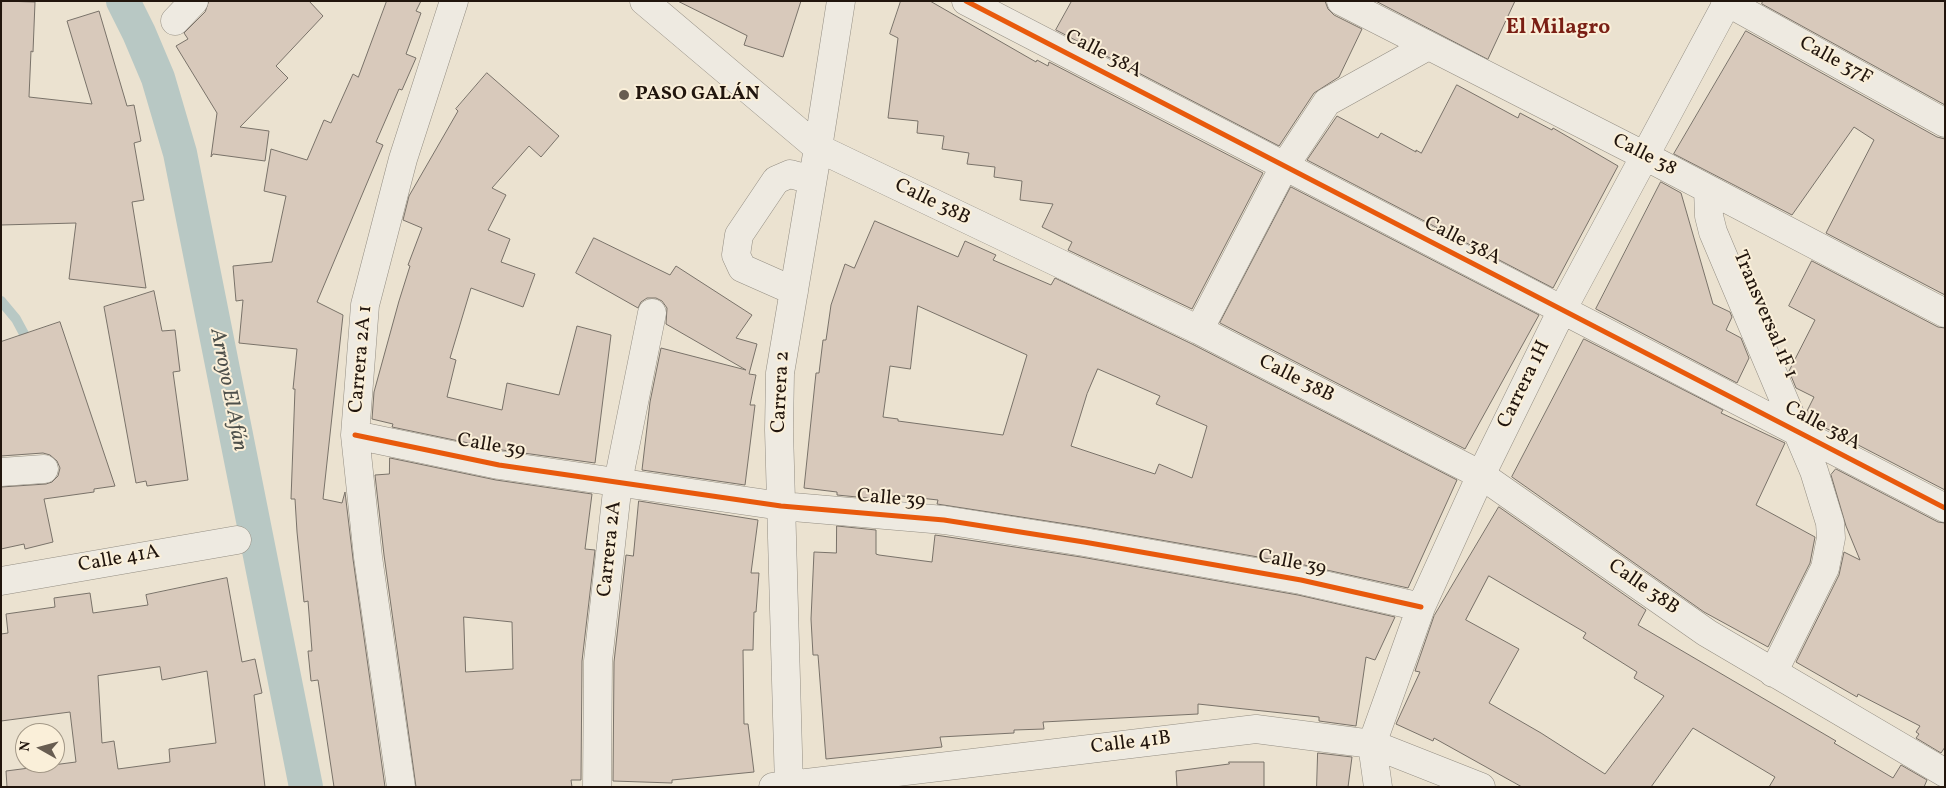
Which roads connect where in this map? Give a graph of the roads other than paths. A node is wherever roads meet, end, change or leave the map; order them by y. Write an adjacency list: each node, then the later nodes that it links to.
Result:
1 (194, 1): 8 (street)
2 (454, 1): 22 (street, Carrera 2A 1)
3 (644, 1): 11 (street, Calle 38B)
4 (840, 1): 11 (street, Carrera 2)
5 (966, 1): 13 (street, Calle 38A)
6 (1341, 1): 9 (street, Calle 38)
7 (1727, 2): 10 (street, Calle 37F); 12 (street, Carrera 1H)
8 (175, 21)
9 (1428, 46): 12 (street, Calle 38); 13 (street)
10 (1945, 123)
11 (818, 148): 14 (street, Carrera 2); 20 (street, Calle 38B)
12 (1645, 156): 15 (street, Calle 38); 17 (street, Carrera 1H)
13 (1284, 167): 17 (street, Calle 38A); 20 (street)
14 (812, 180): 16 (street, Carrera 2); 16 (street)
15 (1708, 189): 19 (street, Calle 38); 21 (street, Transversal 1F 1)
16 (794, 291): 27 (street, Carrera 2)
17 (1562, 310): 21 (street, Calle 38A); 25 (street, Carrera 1H)
18 (652, 313): 26 (street, Carrera 2A)
19 (1945, 313)
20 (1199, 330): 25 (street, Calle 38B)
21 (1798, 431): 28 (street, Calle 38A); 32 (street, Transversal 1F 1)
22 (355, 435): 26 (street, Calle 39); 36 (street, Carrera 2A 1)
23 (44, 469): 24 (street)
24 (1, 472)
25 (1481, 475): 31 (street, Carrera 1H); 32 (street, Calle 38B)
26 (618, 482): 27 (street, Calle 39); 37 (street, Carrera 2A)
27 (781, 506): 31 (street, Calle 39); 35 (street, Carrera 2)
28 (1945, 508)
29 (237, 540): 30 (street, Calle 41A)
30 (1, 581)
31 (1422, 607): 33 (street, Carrera 1H)
32 (1773, 672): 34 (street, Calle 38B)
33 (1372, 744): 35 (street, Calle 41B); 38 (street, Carrera 1H); 39 (street, Calle 41B)
34 (1945, 773)
35 (784, 786)
36 (401, 787)
37 (597, 787)
38 (1378, 787)
39 (1481, 787)

